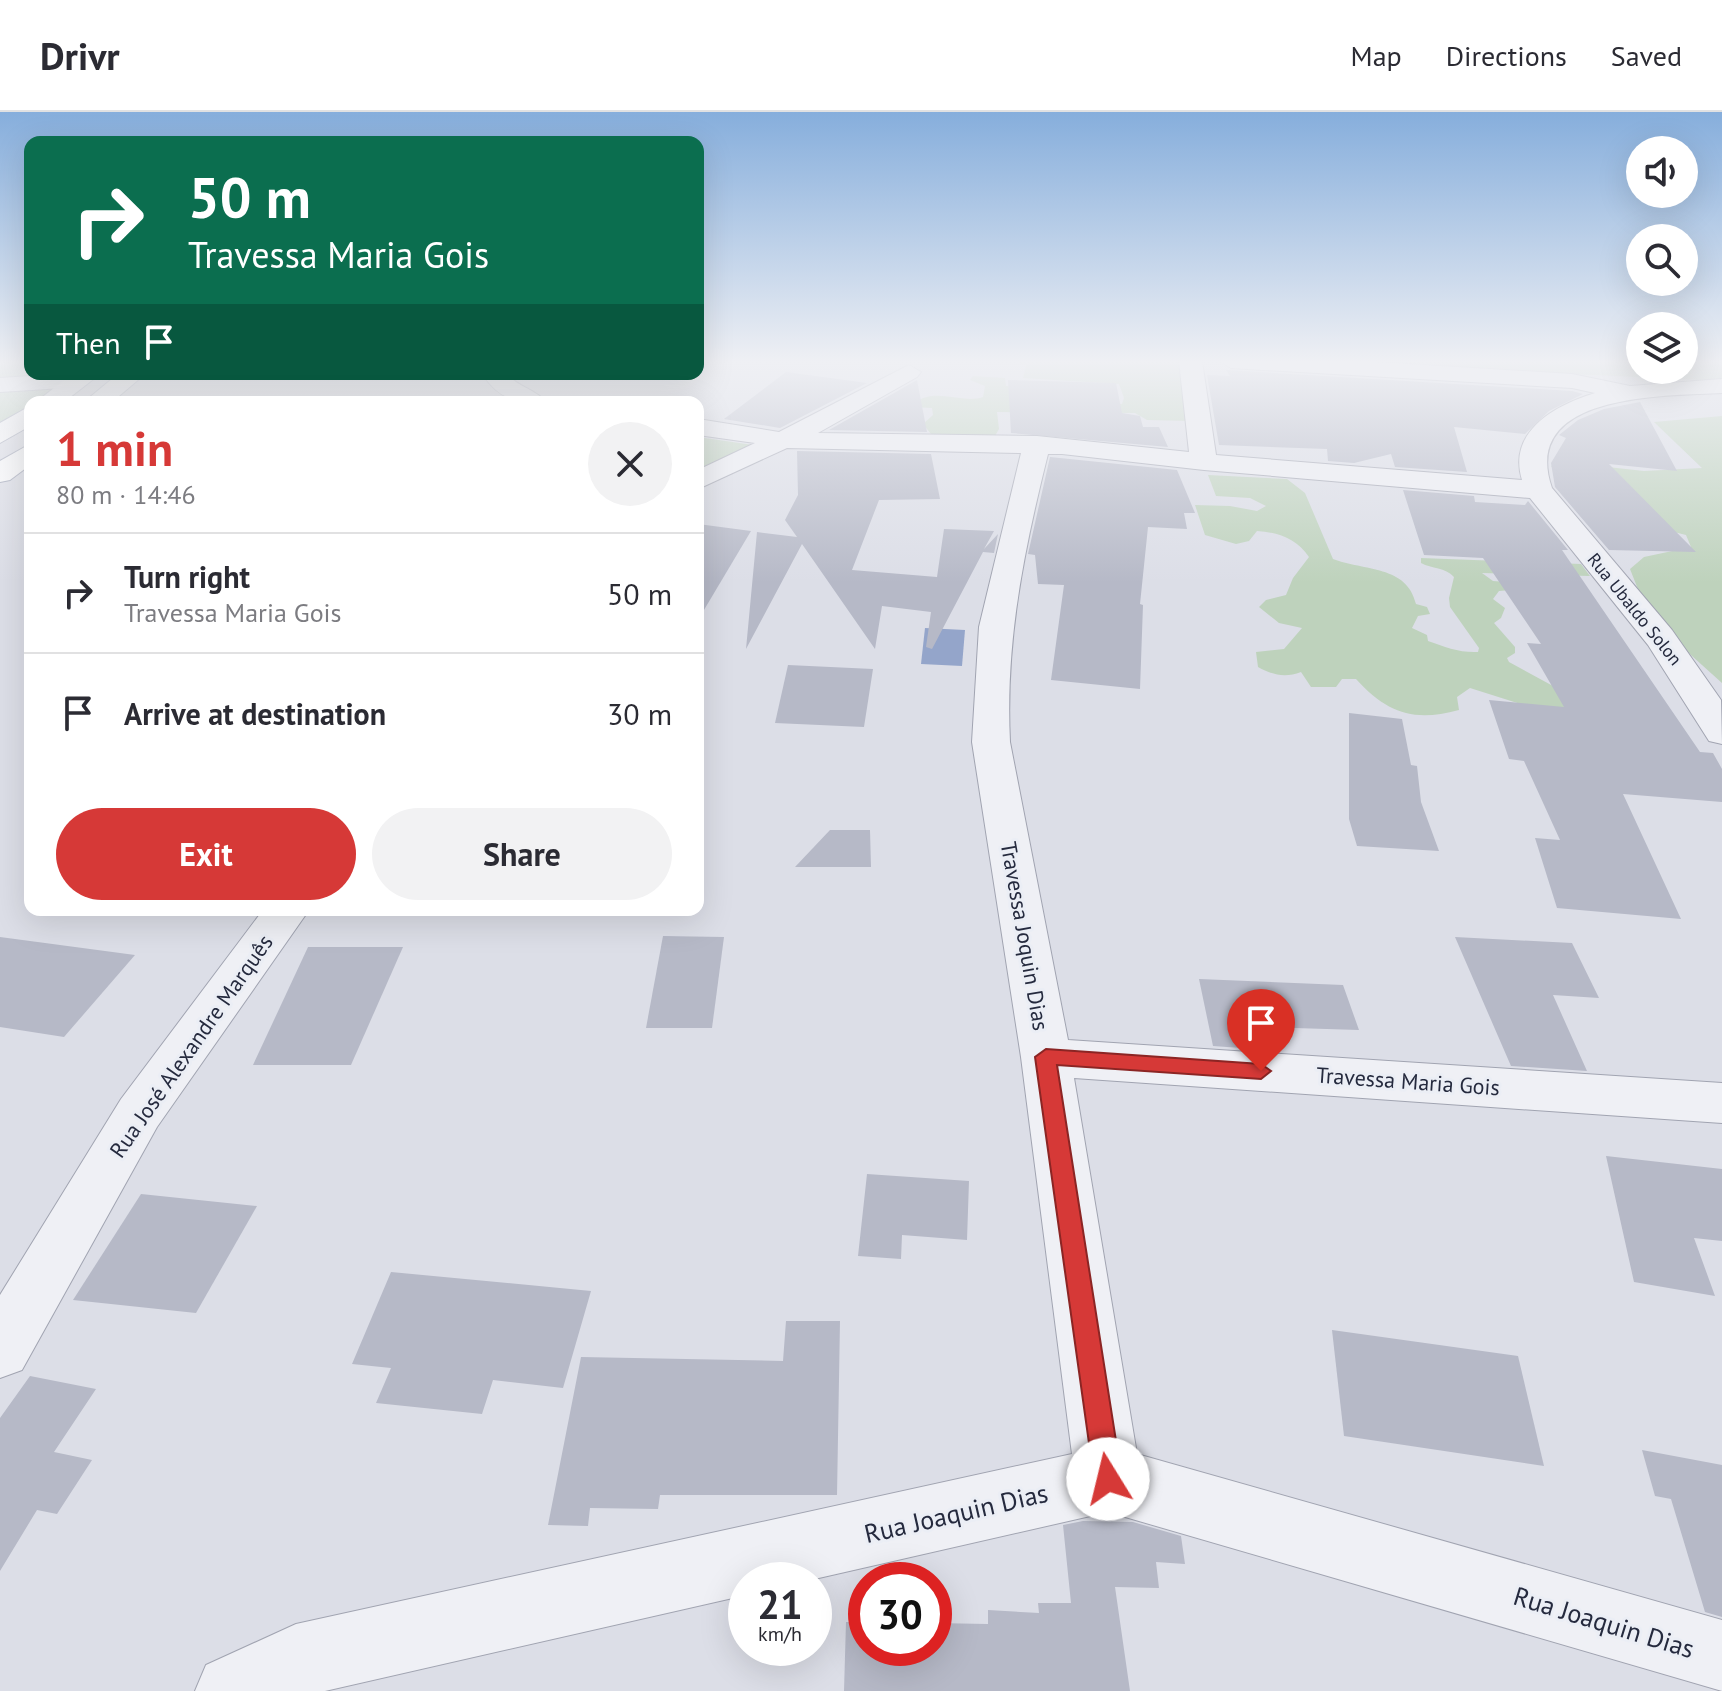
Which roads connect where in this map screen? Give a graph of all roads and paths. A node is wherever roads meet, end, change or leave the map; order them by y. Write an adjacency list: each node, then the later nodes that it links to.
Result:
1 (748, 435): 5 (street)
2 (793, 435): 5 (street)
3 (1200, 435): 8 (street)
4 (1543, 435): 11 (street)
5 (783, 440): 6 (street); 10 (street)
6 (1037, 444): 8 (street); 15 (street, Travessa Joquin Dias)
7 (24, 456): 9 (main road)
8 (1204, 462): 11 (street)
9 (1, 473)
10 (704, 478)
11 (1539, 490): 12 (street, Rua Ubaldo Solon)
12 (1711, 693): 13 (street, Rua Ubaldo Solon)
13 (1722, 733)
14 (283, 916): 17 (street, Rua José Alexandre Marquês)
15 (1046, 1057): 16 (street, Travessa Maria Gois); 18 (street, Travessa Joquin Dias)
16 (1722, 1103)
17 (0, 1350)
18 (1108, 1479): 19 (street, Rua Joaquin Dias); 20 (street, Rua Joaquin Dias)
19 (1722, 1657)
20 (232, 1691)

